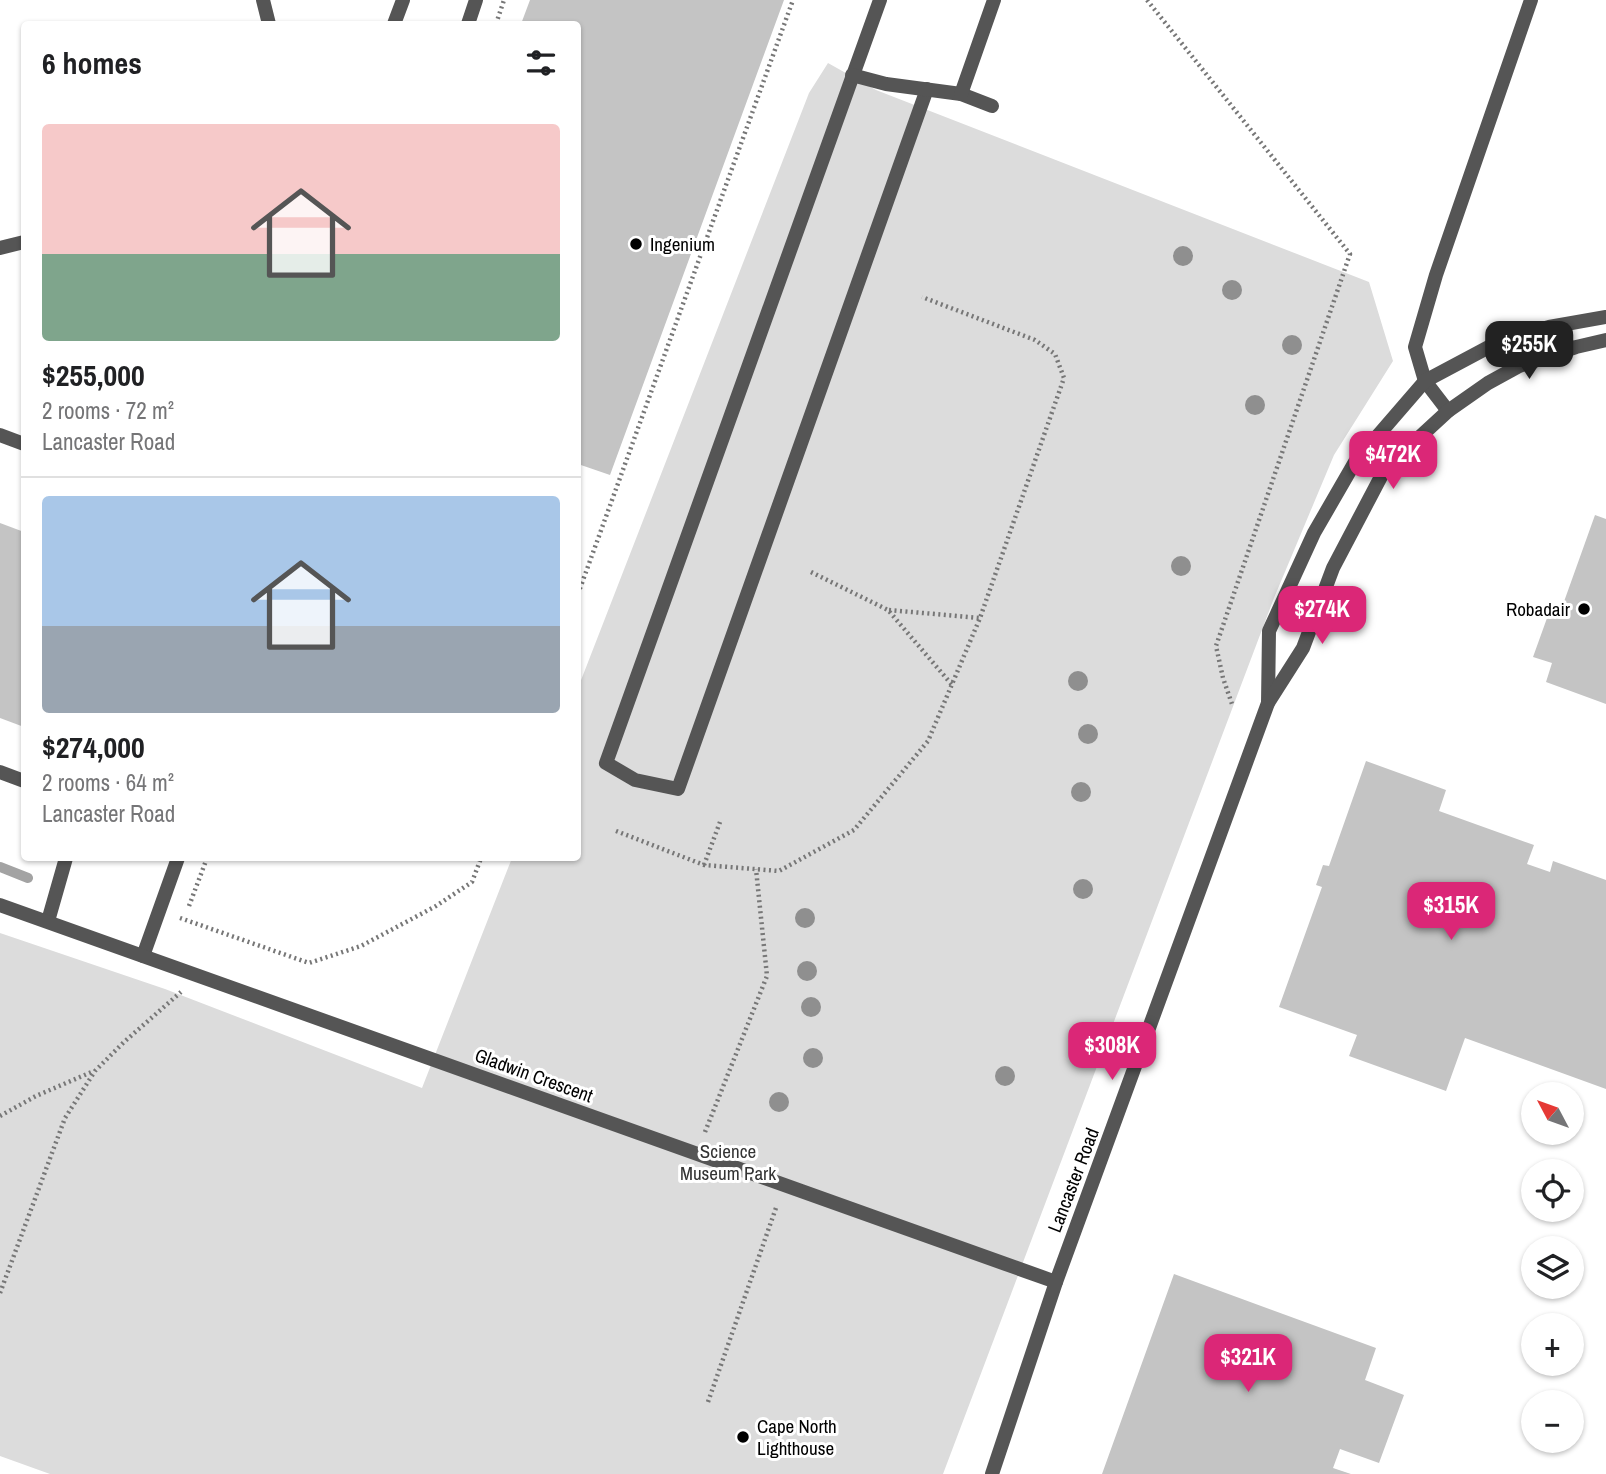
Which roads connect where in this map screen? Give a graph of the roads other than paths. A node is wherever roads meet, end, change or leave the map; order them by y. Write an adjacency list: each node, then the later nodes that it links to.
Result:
1 (263, 0): 7 (street)
2 (403, 0): 8 (street)
3 (477, 0): 9 (street)
4 (880, 0): 10 (street)
5 (994, 0): 12 (street)
6 (1531, 0): 18 (street)
7 (268, 21)
8 (395, 21)
9 (469, 21)
10 (852, 75): 11 (street); 11 (street)
11 (927, 89): 12 (street)
12 (961, 94): 13 (street)
13 (992, 106)
14 (21, 243): 15 (street)
15 (0, 248)
16 (1606, 317): 18 (street, Lancaster Road)
17 (1606, 340): 19 (street, Lancaster Road)
18 (1425, 382): 19 (street); 22 (street, Lancaster Road)
19 (1448, 411): 22 (street, Lancaster Road)
20 (0, 435): 21 (street)
21 (21, 443)
22 (1268, 704): 30 (street, Lancaster Road)
23 (0, 772): 24 (street)
24 (21, 780)
25 (65, 861): 28 (street)
26 (177, 861): 29 (street)
27 (0, 905): 28 (street, Gladwin Crescent)
28 (48, 922): 29 (street, Gladwin Crescent)
29 (143, 956): 30 (street, Gladwin Crescent)
30 (1056, 1282): 31 (street, Lancaster Road)
31 (992, 1474)

